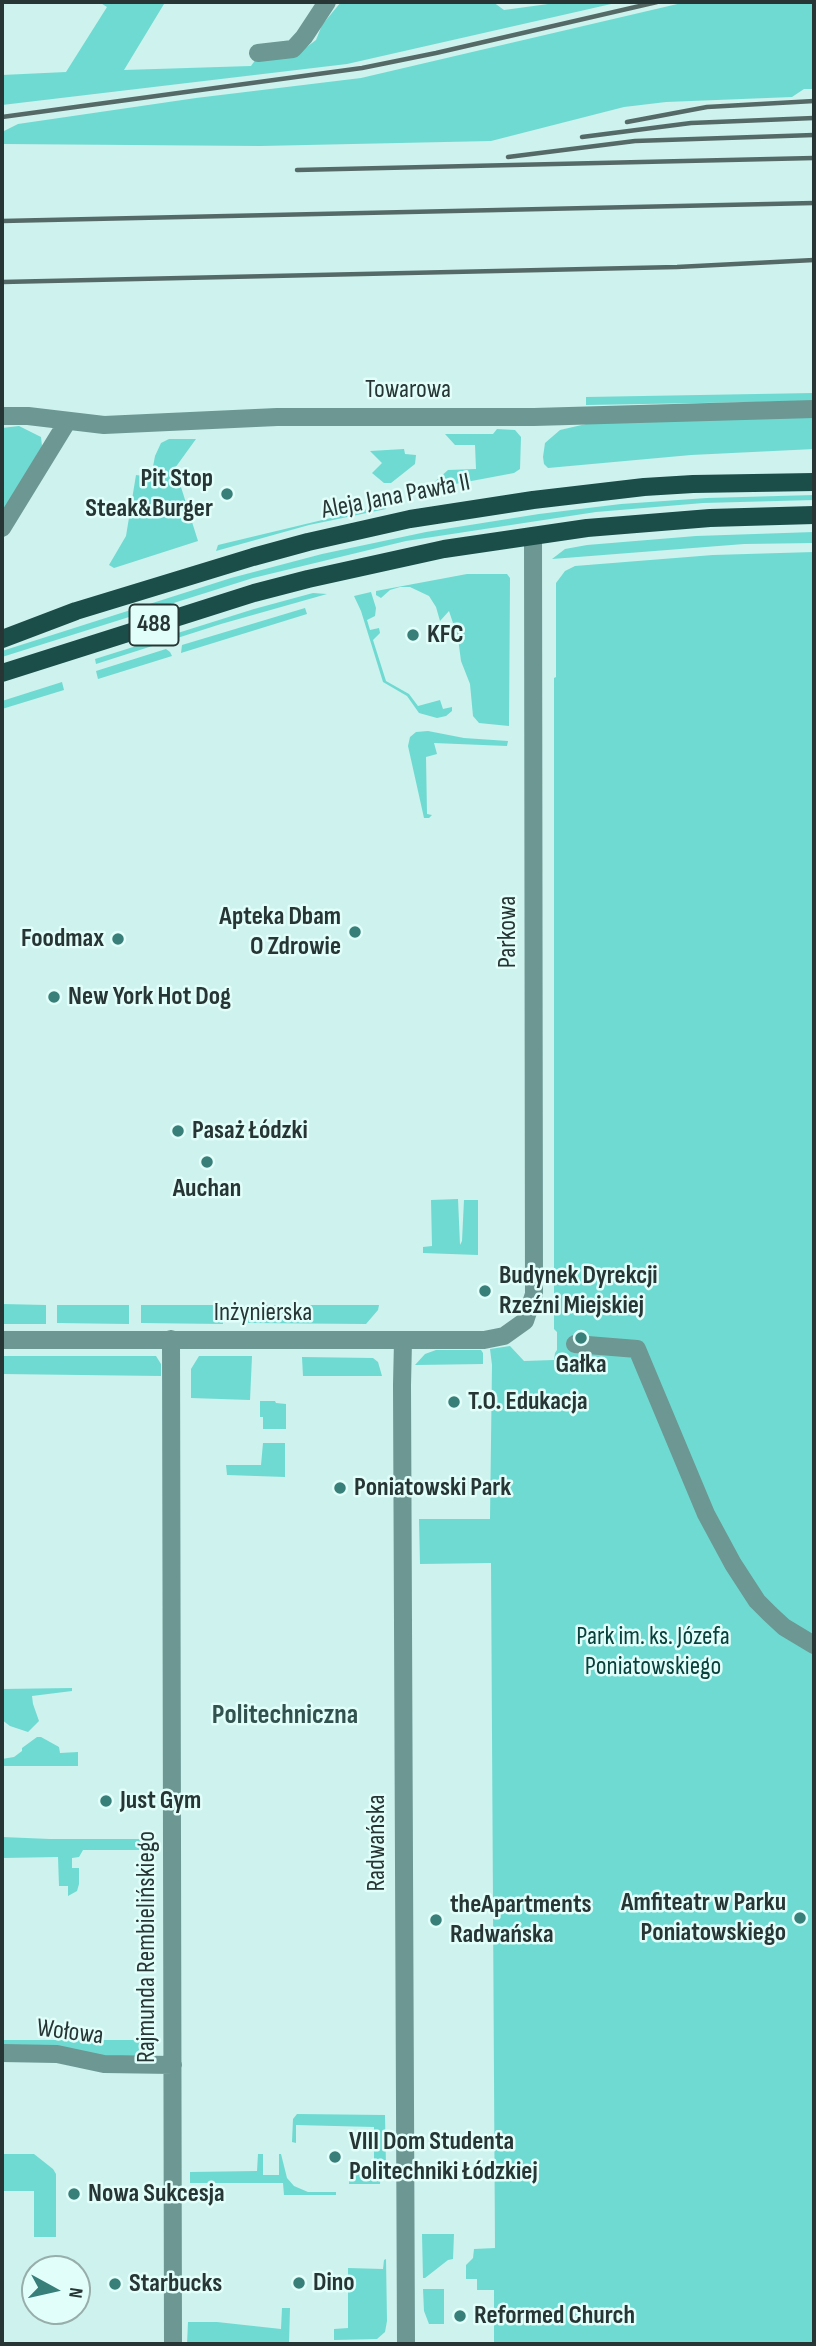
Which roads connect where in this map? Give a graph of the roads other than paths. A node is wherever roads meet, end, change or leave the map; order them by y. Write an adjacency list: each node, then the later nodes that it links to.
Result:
1 (327, 2): 2 (street)
2 (258, 53)
3 (814, 409): 5 (street, Towarowa)
4 (2, 416): 5 (street, Towarowa)
5 (67, 422): 8 (street)
6 (814, 480): 10 (main road, Aleja Jana Pawła II / 488)
7 (814, 516): 9 (main road, 488)
8 (2, 528)
9 (533, 536): 11 (main road, 488); 12 (street, Parkowa)
10 (2, 639)
11 (2, 673)
12 (520, 1325): 15 (street, Inżynierska)
13 (2, 1339): 14 (street, Inżynierska)
14 (171, 1339): 15 (street, Inżynierska); 19 (street, Rajmunda Rembielińskiego)
15 (404, 1341): 21 (street, Radwańska)
16 (575, 1344): 17 (street)
17 (814, 1645)
18 (2, 2053): 19 (street, Wołowa)
19 (173, 2065): 20 (street, Rajmunda Rembielińskiego)
20 (173, 2344)
21 (406, 2344)

